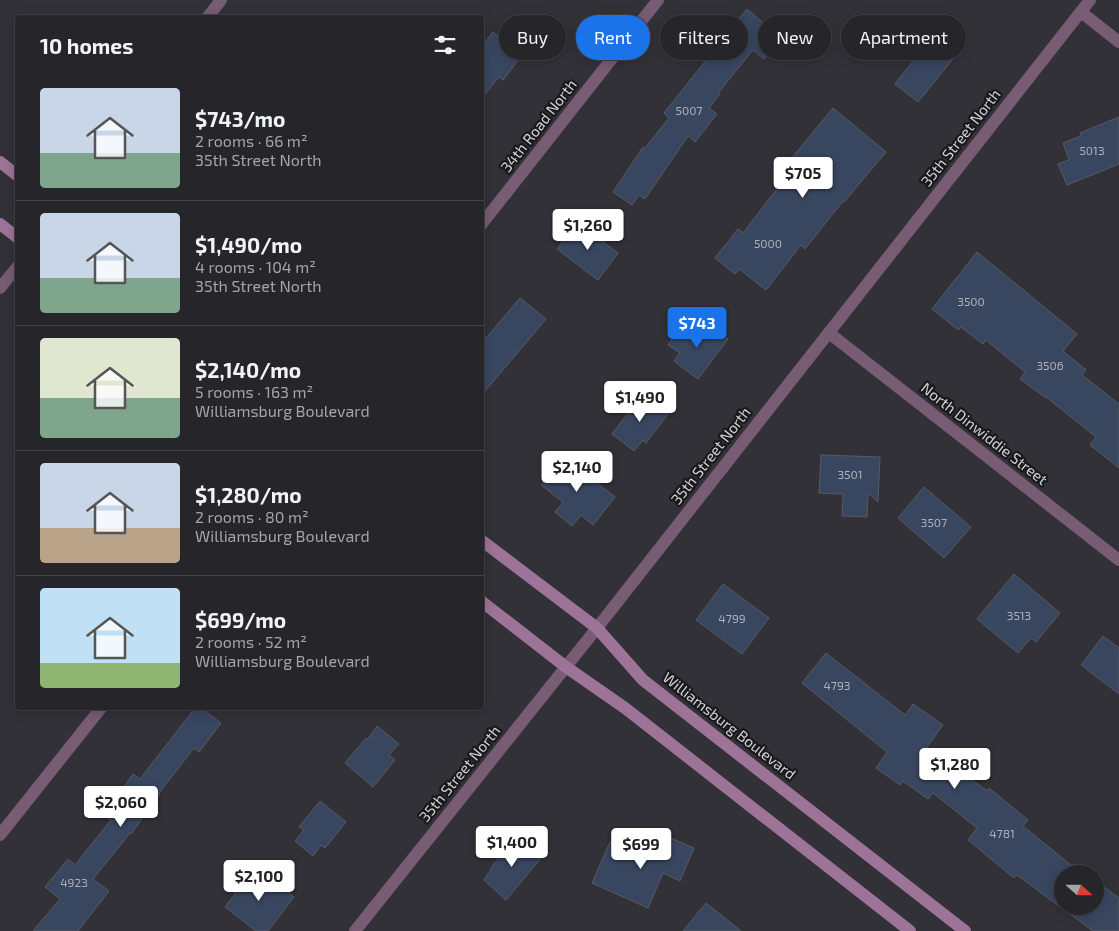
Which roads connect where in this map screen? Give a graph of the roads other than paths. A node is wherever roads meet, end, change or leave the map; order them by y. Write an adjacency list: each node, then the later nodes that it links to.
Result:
1 (221, 0): 5 (street)
2 (658, 0): 9 (street, 34th Road North)
3 (1090, 0): 4 (street, 35th Street North)
4 (1081, 12): 6 (street); 14 (street, 35th Street North)
5 (209, 15)
6 (1119, 42)
7 (0, 162): 8 (main road)
8 (15, 174)
9 (484, 221)
10 (0, 224): 11 (main road)
11 (15, 236)
12 (15, 270): 13 (street)
13 (0, 288)
14 (829, 333): 16 (street, North Dinwiddie Street); 18 (street, 35th Street North)
15 (484, 542): 18 (main road, Williamsburg Boulevard)
16 (1119, 560)
17 (484, 603): 19 (main road)
18 (597, 628): 19 (street, 35th Street North); 24 (main road, Williamsburg Boulevard)
19 (566, 667): 22 (street, 35th Street North); 23 (main road)
20 (99, 710): 21 (street)
21 (0, 835)
22 (356, 931)
23 (910, 931)
24 (964, 931)

